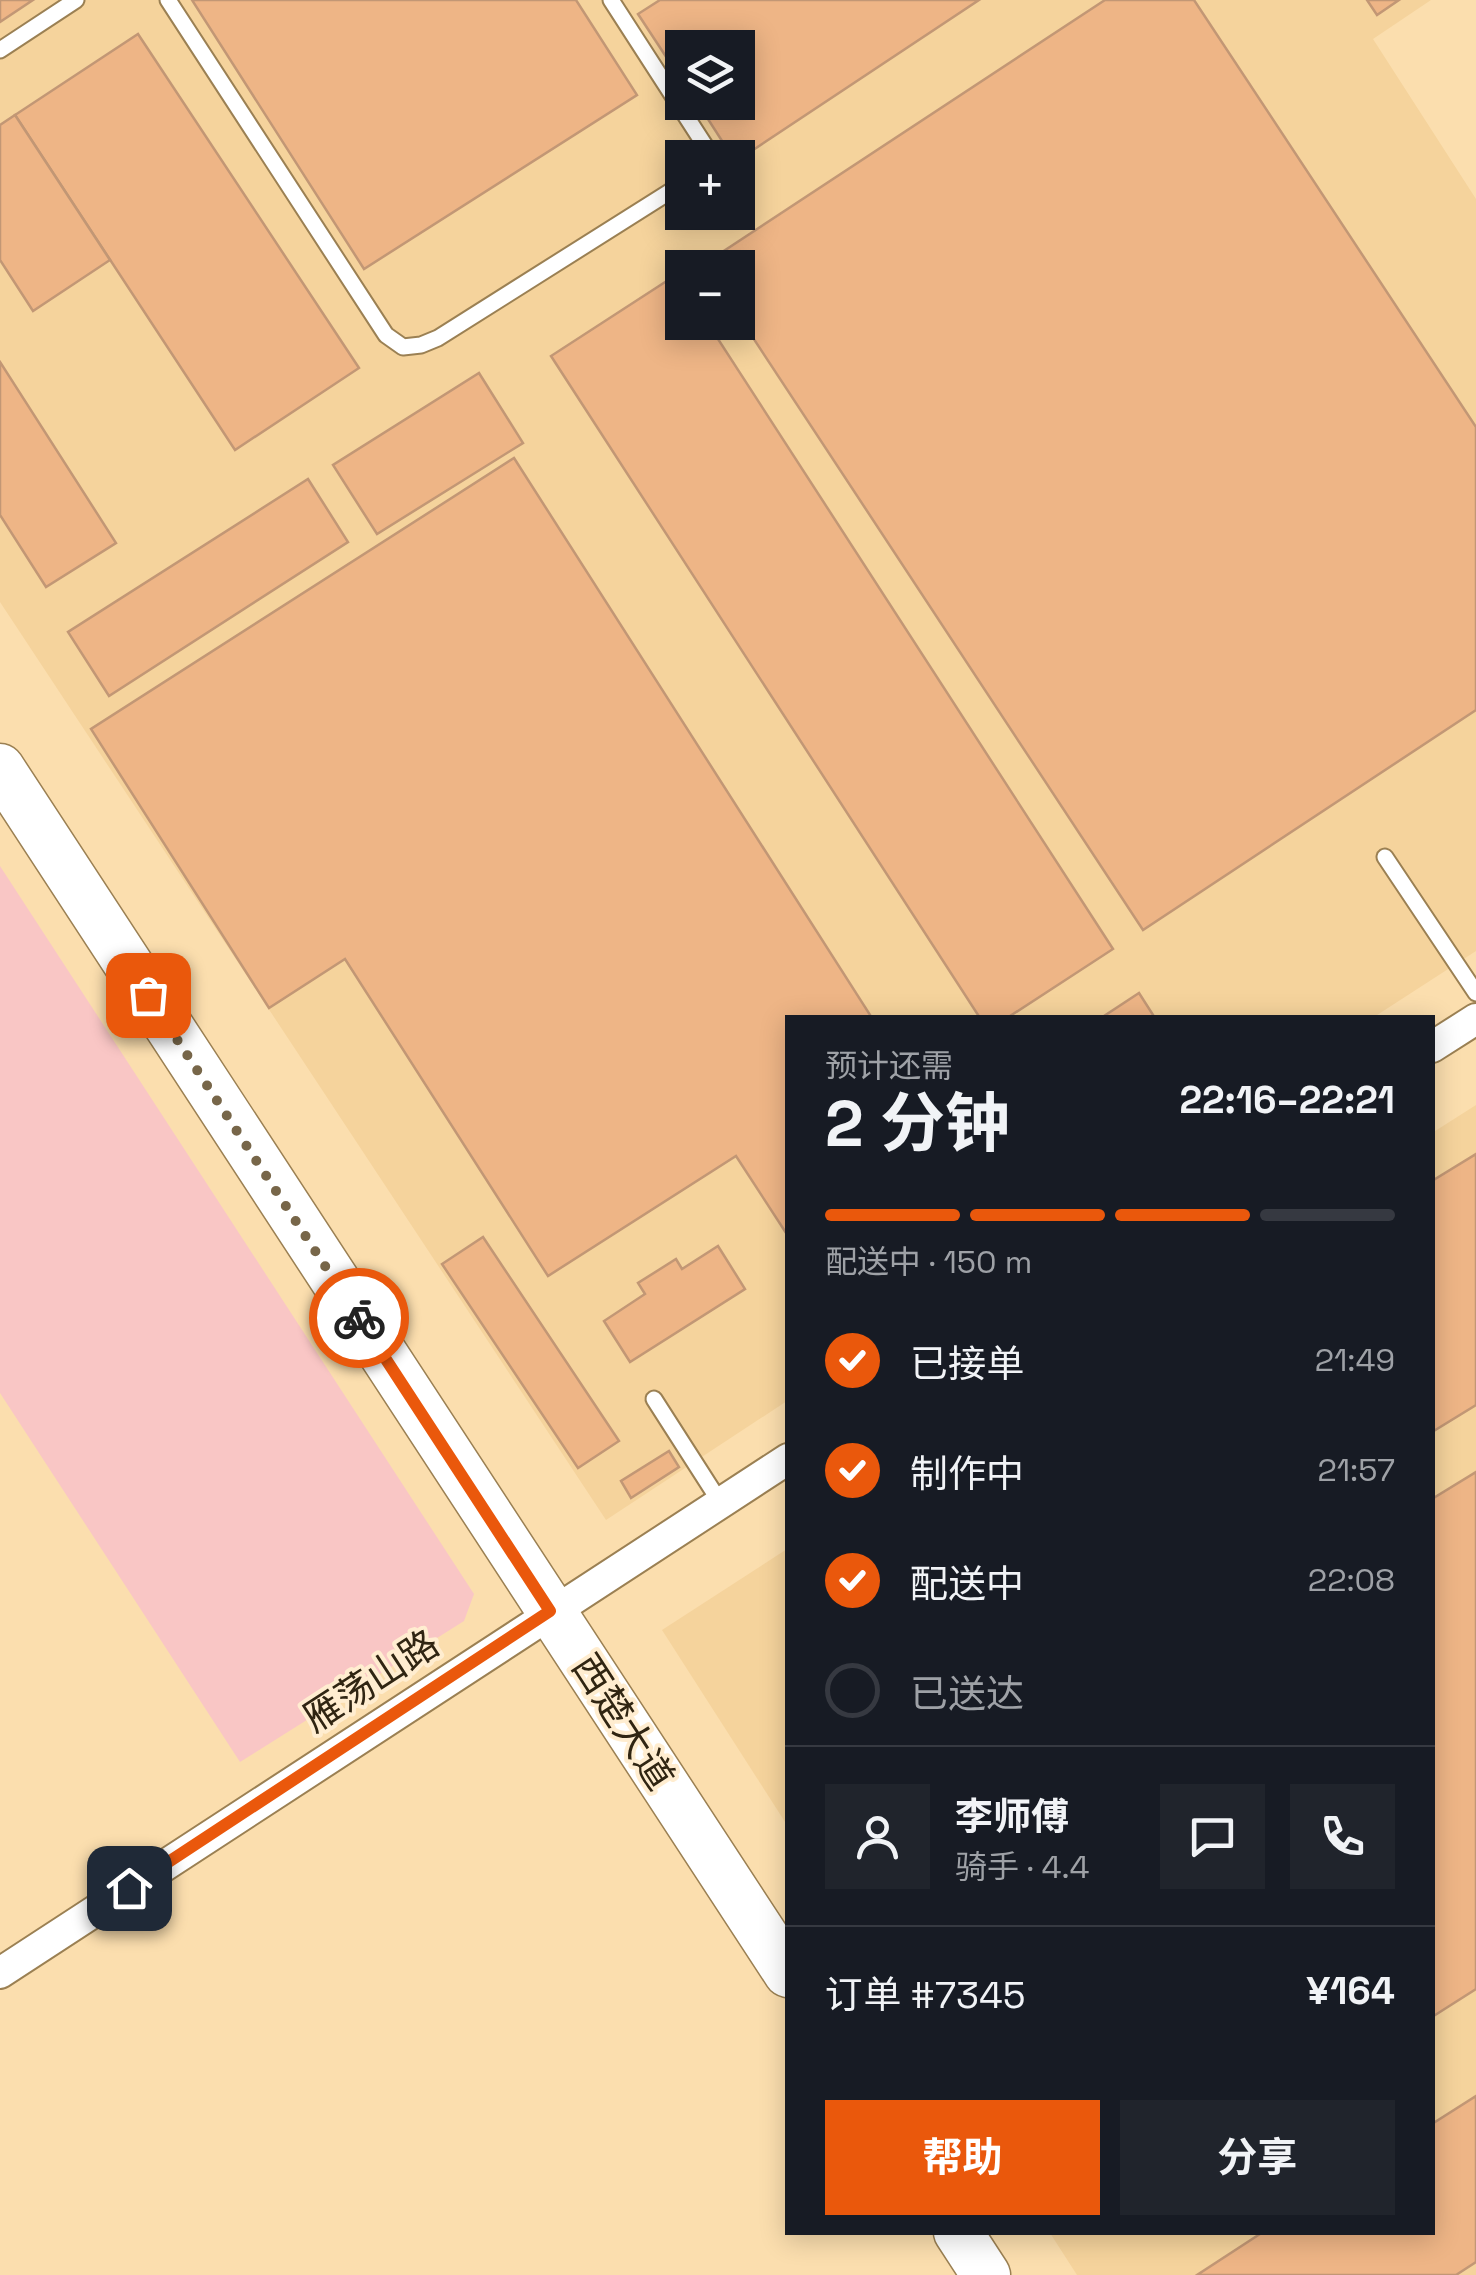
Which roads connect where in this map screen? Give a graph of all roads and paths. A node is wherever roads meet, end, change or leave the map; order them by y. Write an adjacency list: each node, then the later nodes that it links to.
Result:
1 (76, 0): 4 (lane)
2 (168, 0): 6 (lane)
3 (611, 0): 5 (lane)
4 (0, 50)
5 (701, 140)
6 (665, 195)
7 (0, 768): 15 (main road, 西楚大道)
8 (1385, 857): 9 (lane)
9 (1476, 993)
10 (1476, 1019): 11 (street)
11 (1435, 1045)
12 (654, 1399): 14 (lane)
13 (785, 1461): 14 (street, 雁荡山路)
14 (720, 1502): 15 (street, 雁荡山路)
15 (550, 1611): 16 (main road, 西楚大道); 17 (street, 雁荡山路)
16 (785, 1967)
17 (0, 1973)
18 (960, 2235): 19 (main road)
19 (986, 2275)

